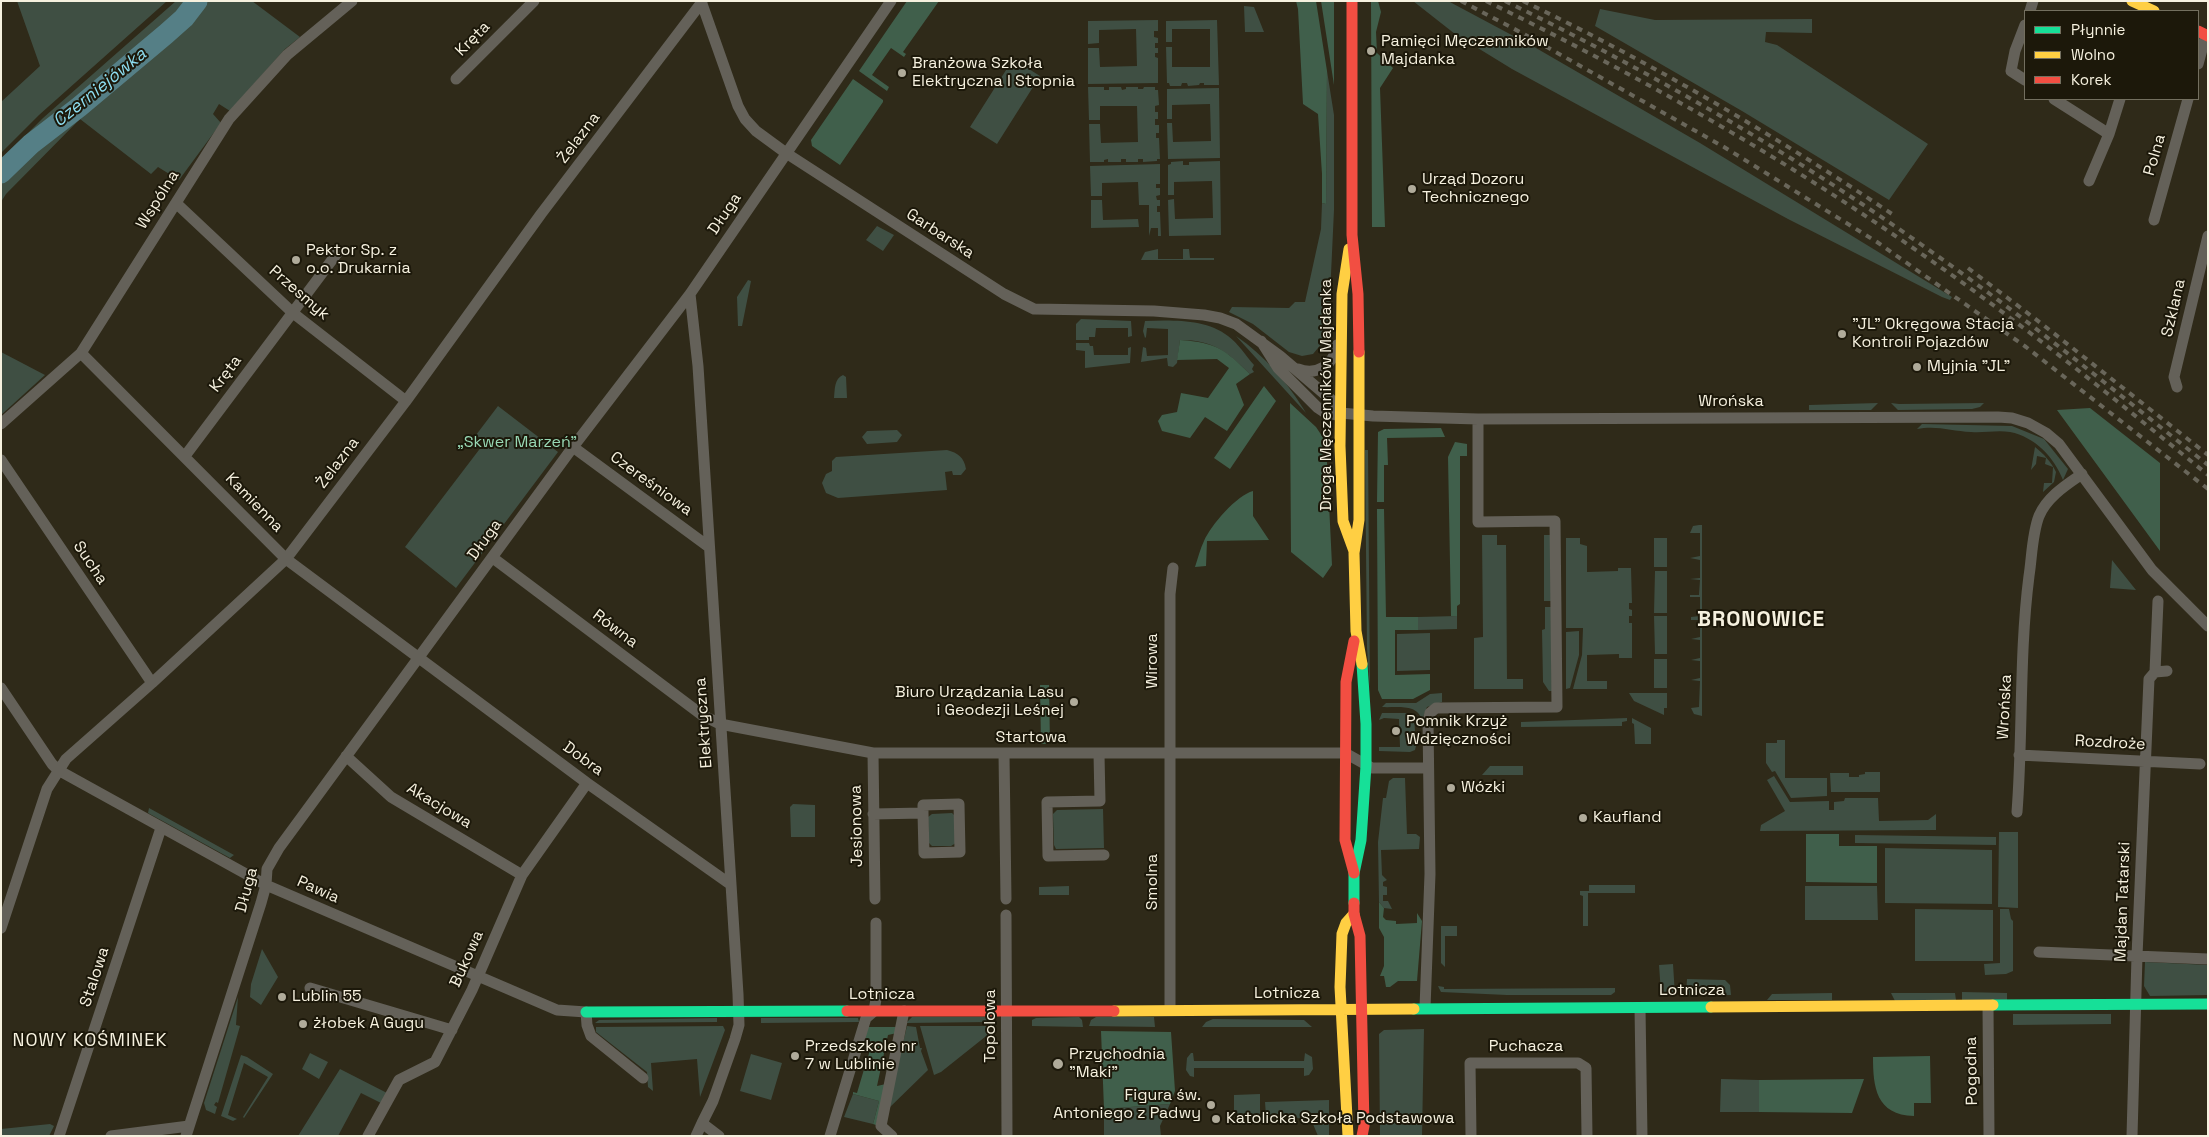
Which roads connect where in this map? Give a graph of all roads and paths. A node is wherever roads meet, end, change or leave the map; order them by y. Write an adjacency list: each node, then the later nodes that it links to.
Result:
1 (352, 1): 19 (street, Wspólna)
2 (534, 1): 11 (street, Kręta)
3 (891, 1): 17 (street, Długa)
4 (1352, 1): 21 (street, Droga Męczenników Majdanka)
5 (2132, 1): 7 (street)
6 (701, 2): 17 (street, Garbarska); 31 (street, Żelazna)
7 (2152, 10)
8 (2024, 28): 12 (street)
9 (2204, 34): 10 (street)
10 (2199, 59)
11 (456, 79)
12 (2024, 79)
13 (2056, 100): 16 (street)
14 (2120, 100): 16 (street)
15 (2188, 100): 20 (street, Polna)
16 (2109, 134): 18 (street)
17 (786, 153): 24 (street, Długa); 27 (street, Garbarska)
18 (2089, 181)
19 (176, 203): 26 (street, Przesmyk); 28 (street, Wspólna)
20 (2154, 220)
21 (1352, 235): 25 (street, Droga Męczenników Majdanka); 33 (street, Droga Męczenników Majdanka)
22 (2208, 236): 30 (street, Szklana)
23 (338, 252): 26 (street, Kręta)
24 (690, 294): 36 (street, Długa); 40 (street, Elektryczna)
25 (1342, 312): 29 (street); 32 (street, Droga Męczenników Majdanka)
26 (294, 313): 31 (street, Przesmyk); 37 (street, Kręta)
27 (1261, 341): 29 (street, Garbarska); 32 (street, Garbarska)
28 (81, 353): 35 (street, Wspólna); 37 (street, Kamienna)
29 (1295, 368): 32 (street, Garbarska)
30 (2177, 387)
31 (406, 401): 43 (street, Żelazna)
32 (1341, 413): 33 (street, Wrońska); 41 (street, Droga Męczenników Majdanka)
33 (1358, 414): 34 (street, Wrońska); 41 (street, Droga Męczenników Majdanka)
34 (1478, 419): 39 (street, Wrońska); 64 (street)
35 (1, 424)
36 (573, 446): 40 (street, Czereśniowa); 42 (street, Długa)
37 (185, 456): 43 (street, Kamienna)
38 (1, 460): 51 (street, Sucha)
39 (2082, 474): 46 (street, Wrońska); 59 (street, Wrońska)
40 (709, 547): 53 (street, Elektryczna)
41 (1354, 553): 47 (street, Droga Męczenników Majdanka)
42 (493, 558): 48 (street, Długa); 53 (street, Równa)
43 (286, 559): 48 (street, Kamienna); 51 (street, Żelazna)
44 (1173, 568): 58 (street, Wirowa)
45 (2158, 601): 50 (street, Majdan Tatarski)
46 (2208, 626)
47 (1356, 631): 55 (street, Droga Męczenników Majdanka); 63 (street, Droga Męczenników Majdanka)
48 (418, 658): 60 (street, Długa); 66 (street, Dobra)
49 (2167, 671): 50 (street)
50 (2155, 672): 61 (street, Majdan Tatarski)
51 (152, 683): 65 (street, Żelazna)
52 (1, 688): 65 (street, Pawia)
53 (720, 724): 54 (street, Startowa); 74 (street, Elektryczna)
54 (873, 753): 56 (street, Startowa); 69 (street, Jesionowa)
55 (1345, 753): 58 (street, Startowa); 63 (street); 72 (street, Droga Męczenników Majdanka)
56 (1004, 754): 57 (street, Startowa); 77 (street)
57 (1099, 754): 58 (street, Startowa); 71 (street)
58 (1169, 754): 92 (street, Smolna)
59 (2019, 755): 61 (street, Rozdroże); 67 (street, Wrońska)
60 (346, 756): 73 (street, Akacjowa); 75 (street, Długa)
61 (2144, 761): 62 (street, Rozdroże); 83 (street, Majdan Tatarski)
62 (2200, 764)
63 (1366, 766): 64 (street); 72 (street, Droga Męczenników Majdanka)
64 (1428, 768): 90 (street)
65 (58, 770): 70 (street, Pawia); 81 (street, Żelazna)
66 (587, 783): 73 (street, Bukowa); 74 (street, Dobra)
67 (2017, 812)
68 (923, 813): 68 (street); 69 (street)
69 (873, 814): 76 (street, Jesionowa)
70 (161, 828): 75 (street, Pawia); 104 (street, Stalowa)
71 (1104, 855)
72 (1354, 873): 78 (street, Droga Męczenników Majdanka)
73 (522, 875): 85 (street, Bukowa)
74 (730, 884): 99 (street, Elektryczna)
75 (266, 885): 85 (street, Pawia); 103 (street, Długa)
76 (875, 899)
77 (1006, 900)
78 (1354, 914): 93 (street, Droga Męczenników Majdanka); 94 (street, Droga Męczenników Majdanka)
79 (1006, 915): 97 (street, Topolowa)
80 (876, 923): 95 (street)
81 (1, 928)
82 (2039, 952): 83 (street)
83 (2137, 956): 84 (street); 88 (street, Majdan Tatarski)
84 (2208, 959)
85 (478, 977): 98 (street, Pawia); 100 (street, Bukowa)
86 (310, 988): 100 (street)
87 (2208, 1004): 88 (street, Lotnicza)
88 (2135, 1005): 89 (street, Lotnicza); 118 (street, Majdan Tatarski)
89 (1988, 1006): 91 (street, Lotnicza); 117 (street, Pogodna)
90 (1425, 1008): 91 (street, Lotnicza); 93 (street, Lotnicza)
91 (1640, 1008): 116 (street)
92 (1170, 1009): 94 (street, Lotnicza); 97 (street, Lotnicza)
93 (1361, 1009): 94 (street, Lotnicza); 113 (street, Droga Męczenników Majdanka)
94 (1341, 1010): 112 (street, Droga Męczenników Majdanka)
95 (874, 1011): 96 (street, Lotnicza); 99 (street, Lotnicza); 109 (street)
96 (904, 1011): 97 (street, Lotnicza); 110 (street)
97 (1007, 1011): 111 (street, Topolowa)
98 (586, 1012): 99 (street, Lotnicza); 101 (street)
99 (739, 1012): 102 (street, Elektryczna)
100 (452, 1030): 106 (street, Bukowa)
101 (643, 1078)
102 (702, 1123): 107 (street, Elektryczna); 108 (street)
103 (188, 1131): 105 (street)
104 (59, 1136)
105 (111, 1136)
106 (368, 1136)
107 (696, 1136)
108 (719, 1136)
109 (830, 1136)
110 (892, 1136)
111 (1007, 1136)
112 (1348, 1136)
113 (1362, 1136)
114 (1471, 1136): 115 (street, Puchacza)
115 (1587, 1136)
116 (1642, 1136)
117 (1989, 1136)
118 (2132, 1136)

